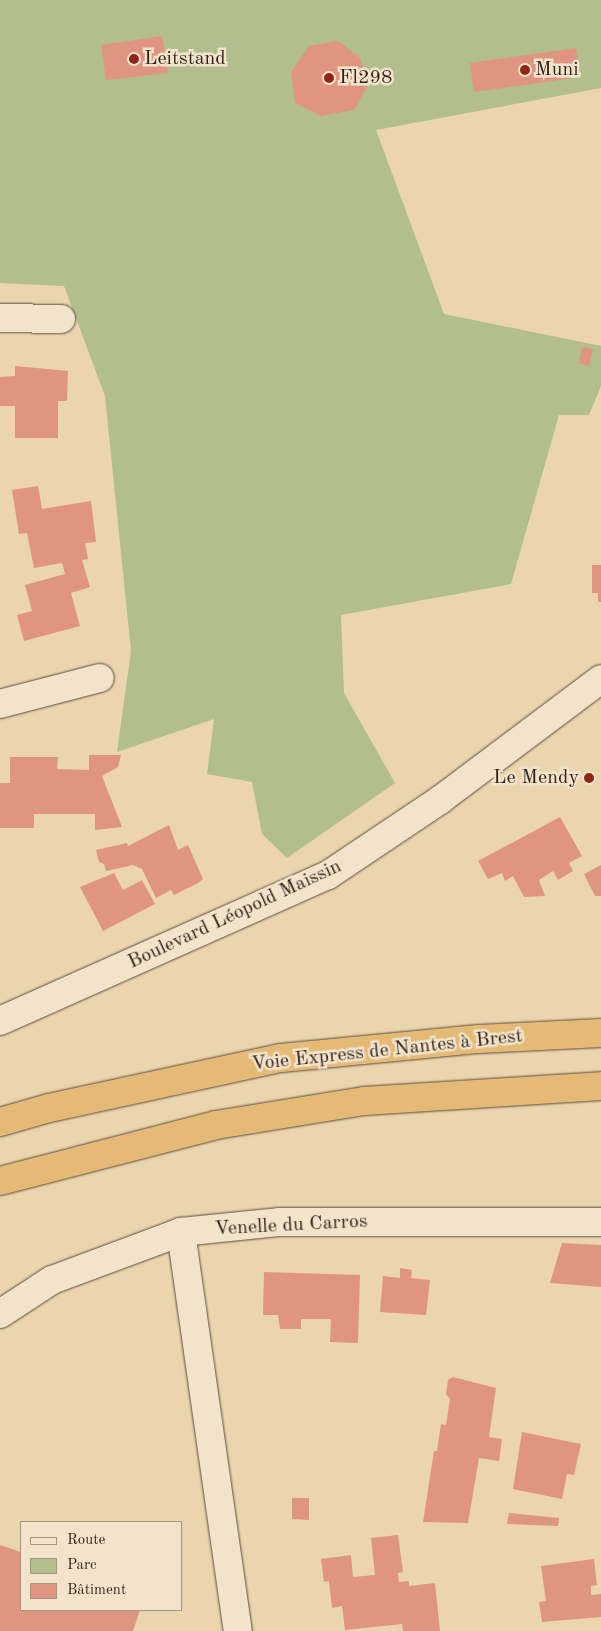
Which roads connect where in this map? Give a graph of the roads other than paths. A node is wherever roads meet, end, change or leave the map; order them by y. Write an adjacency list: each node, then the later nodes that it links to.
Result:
1 (0, 318): 2 (street)
2 (61, 319)
3 (100, 678): 5 (street)
4 (601, 679): 6 (street, Boulevard Léopold Maissin)
5 (0, 704)
6 (0, 1022)
7 (601, 1033): 9 (highway, Voie Express de Nantes à Brest)
8 (601, 1086): 10 (highway)
9 (0, 1122)
10 (0, 1181)
11 (601, 1222): 12 (street, Venelle du Carros)
12 (181, 1232): 13 (street, Venelle du Carros); 14 (street)
13 (0, 1314)
14 (238, 1631)

